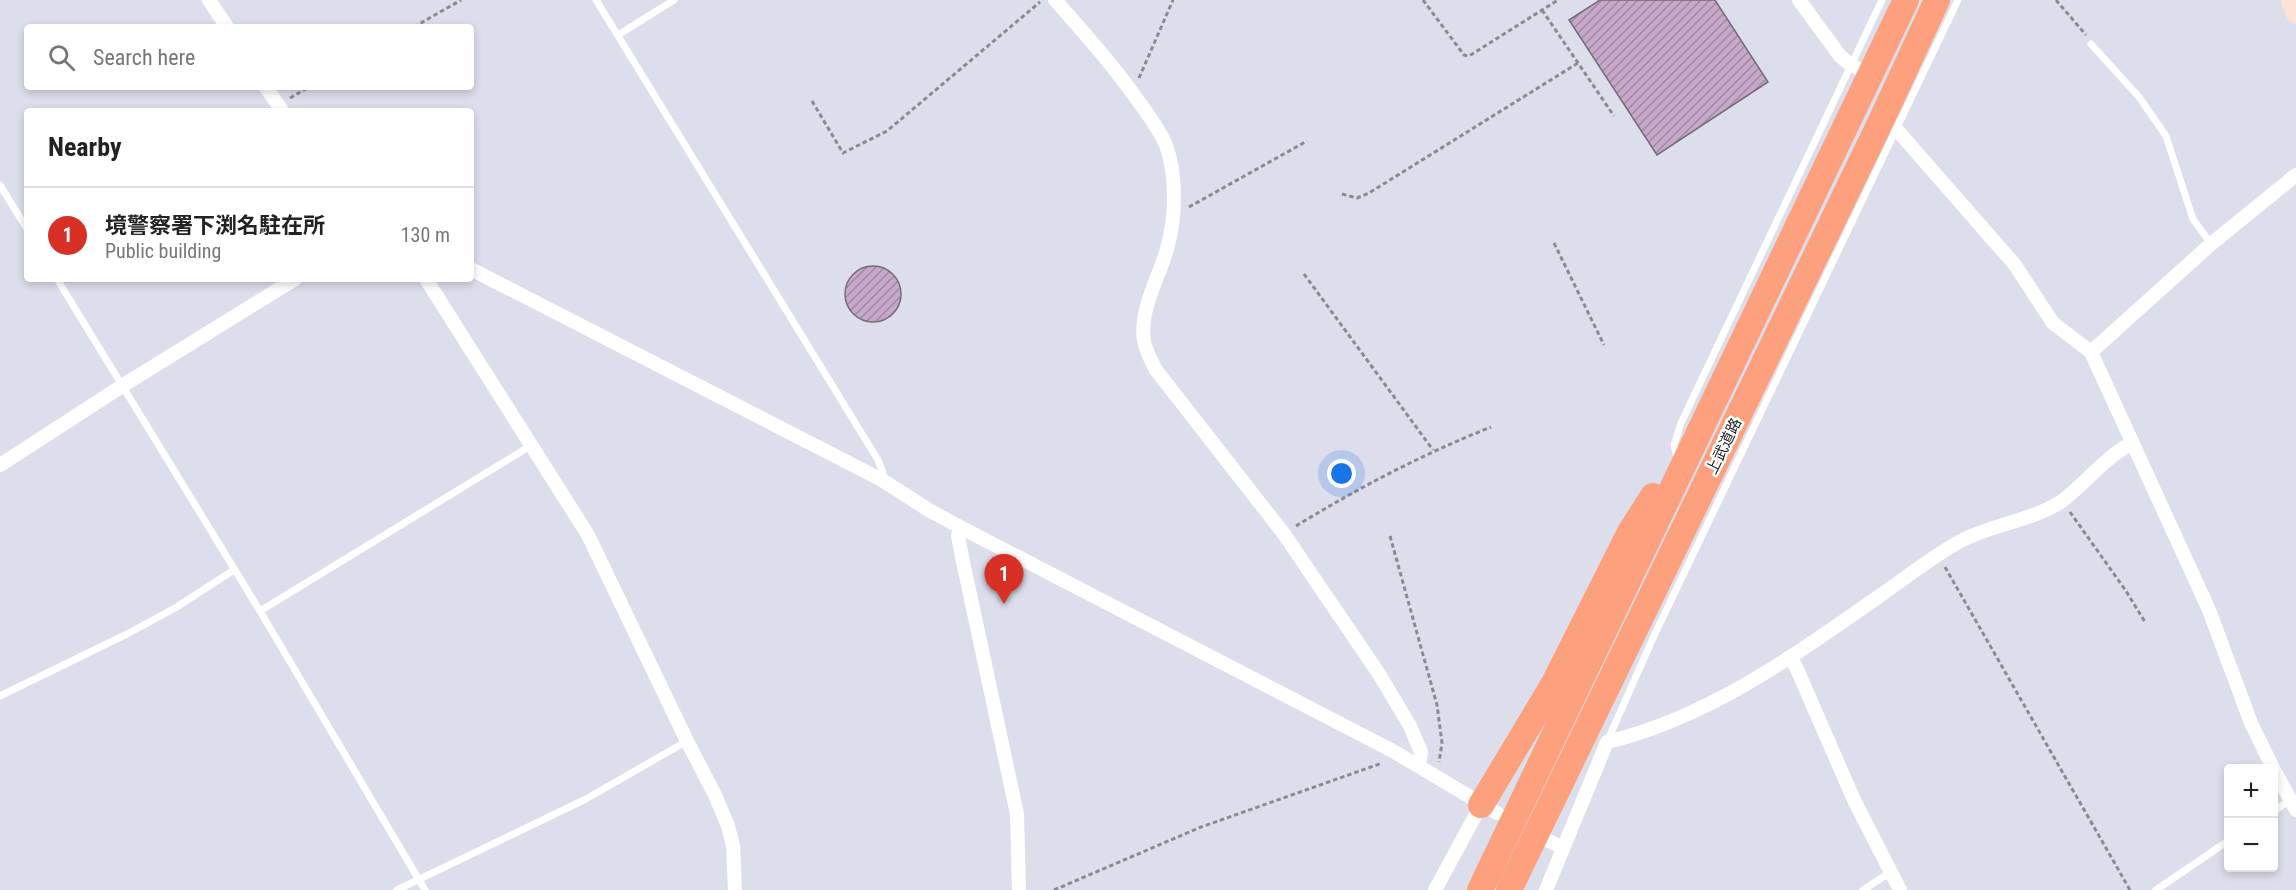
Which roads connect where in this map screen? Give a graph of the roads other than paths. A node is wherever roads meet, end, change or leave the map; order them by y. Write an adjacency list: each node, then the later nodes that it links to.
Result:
1 (209, 0): 12 (street)
2 (596, 0): 13 (lane)
3 (674, 0): 13 (lane)
4 (1055, 0): 43 (street)
5 (1799, 0): 15 (street)
6 (1882, 0): 15 (lane)
7 (1906, 0): 15 (highway, 上武道路)
8 (1937, 0): 18 (highway, 上武道路)
9 (1958, 0): 18 (lane)
10 (2291, 0): 11 (main road)
11 (2296, 14)
12 (225, 24)
13 (618, 35): 34 (lane)
14 (2091, 44): 22 (lane)
15 (1861, 70): 29 (highway, 上武道路); 32 (lane)
16 (268, 90): 17 (street)
17 (280, 108)
18 (1890, 125): 27 (street); 41 (lane); 59 (highway, 上武道路)
19 (2296, 175): 22 (street)
20 (0, 185): 21 (lane)
21 (24, 225)
22 (2211, 244): 27 (street)
23 (474, 271): 34 (street)
24 (59, 282): 28 (lane)
25 (290, 282): 28 (street)
26 (428, 282): 31 (street)
27 (2091, 352): 30 (street)
28 (122, 386): 33 (street); 36 (lane)
29 (1708, 414): 32 (highway); 58 (highway, 上武道路)
30 (2132, 443): 38 (street); 42 (street)
31 (532, 445): 37 (lane); 40 (street)
32 (1677, 457): 46 (highway)
33 (0, 465)
34 (882, 480): 35 (street)
35 (960, 527): 43 (street); 56 (street)
36 (234, 570): 37 (lane); 39 (lane)
37 (260, 611): 52 (lane)
38 (1790, 657): 41 (street); 51 (street)
39 (0, 696)
40 (687, 741): 52 (lane); 55 (street)
41 (1607, 742): 50 (street)
42 (2271, 764)
43 (1419, 765): 46 (street)
44 (2278, 778): 45 (street)
45 (2293, 805): 47 (lane)
46 (1489, 809): 57 (street)
47 (2278, 810)
48 (1545, 839): 50 (street)
49 (2224, 844): 63 (lane)
50 (1563, 848): 60 (street)
51 (1891, 872): 61 (lane); 62 (street)
52 (419, 879): 53 (lane); 54 (lane)
53 (397, 890)
54 (425, 890)
55 (735, 890)
56 (1019, 890)
57 (1435, 890)
58 (1480, 890)
59 (1509, 890)
60 (1546, 890)
61 (1863, 890)
62 (1900, 890)
63 (2156, 890)

